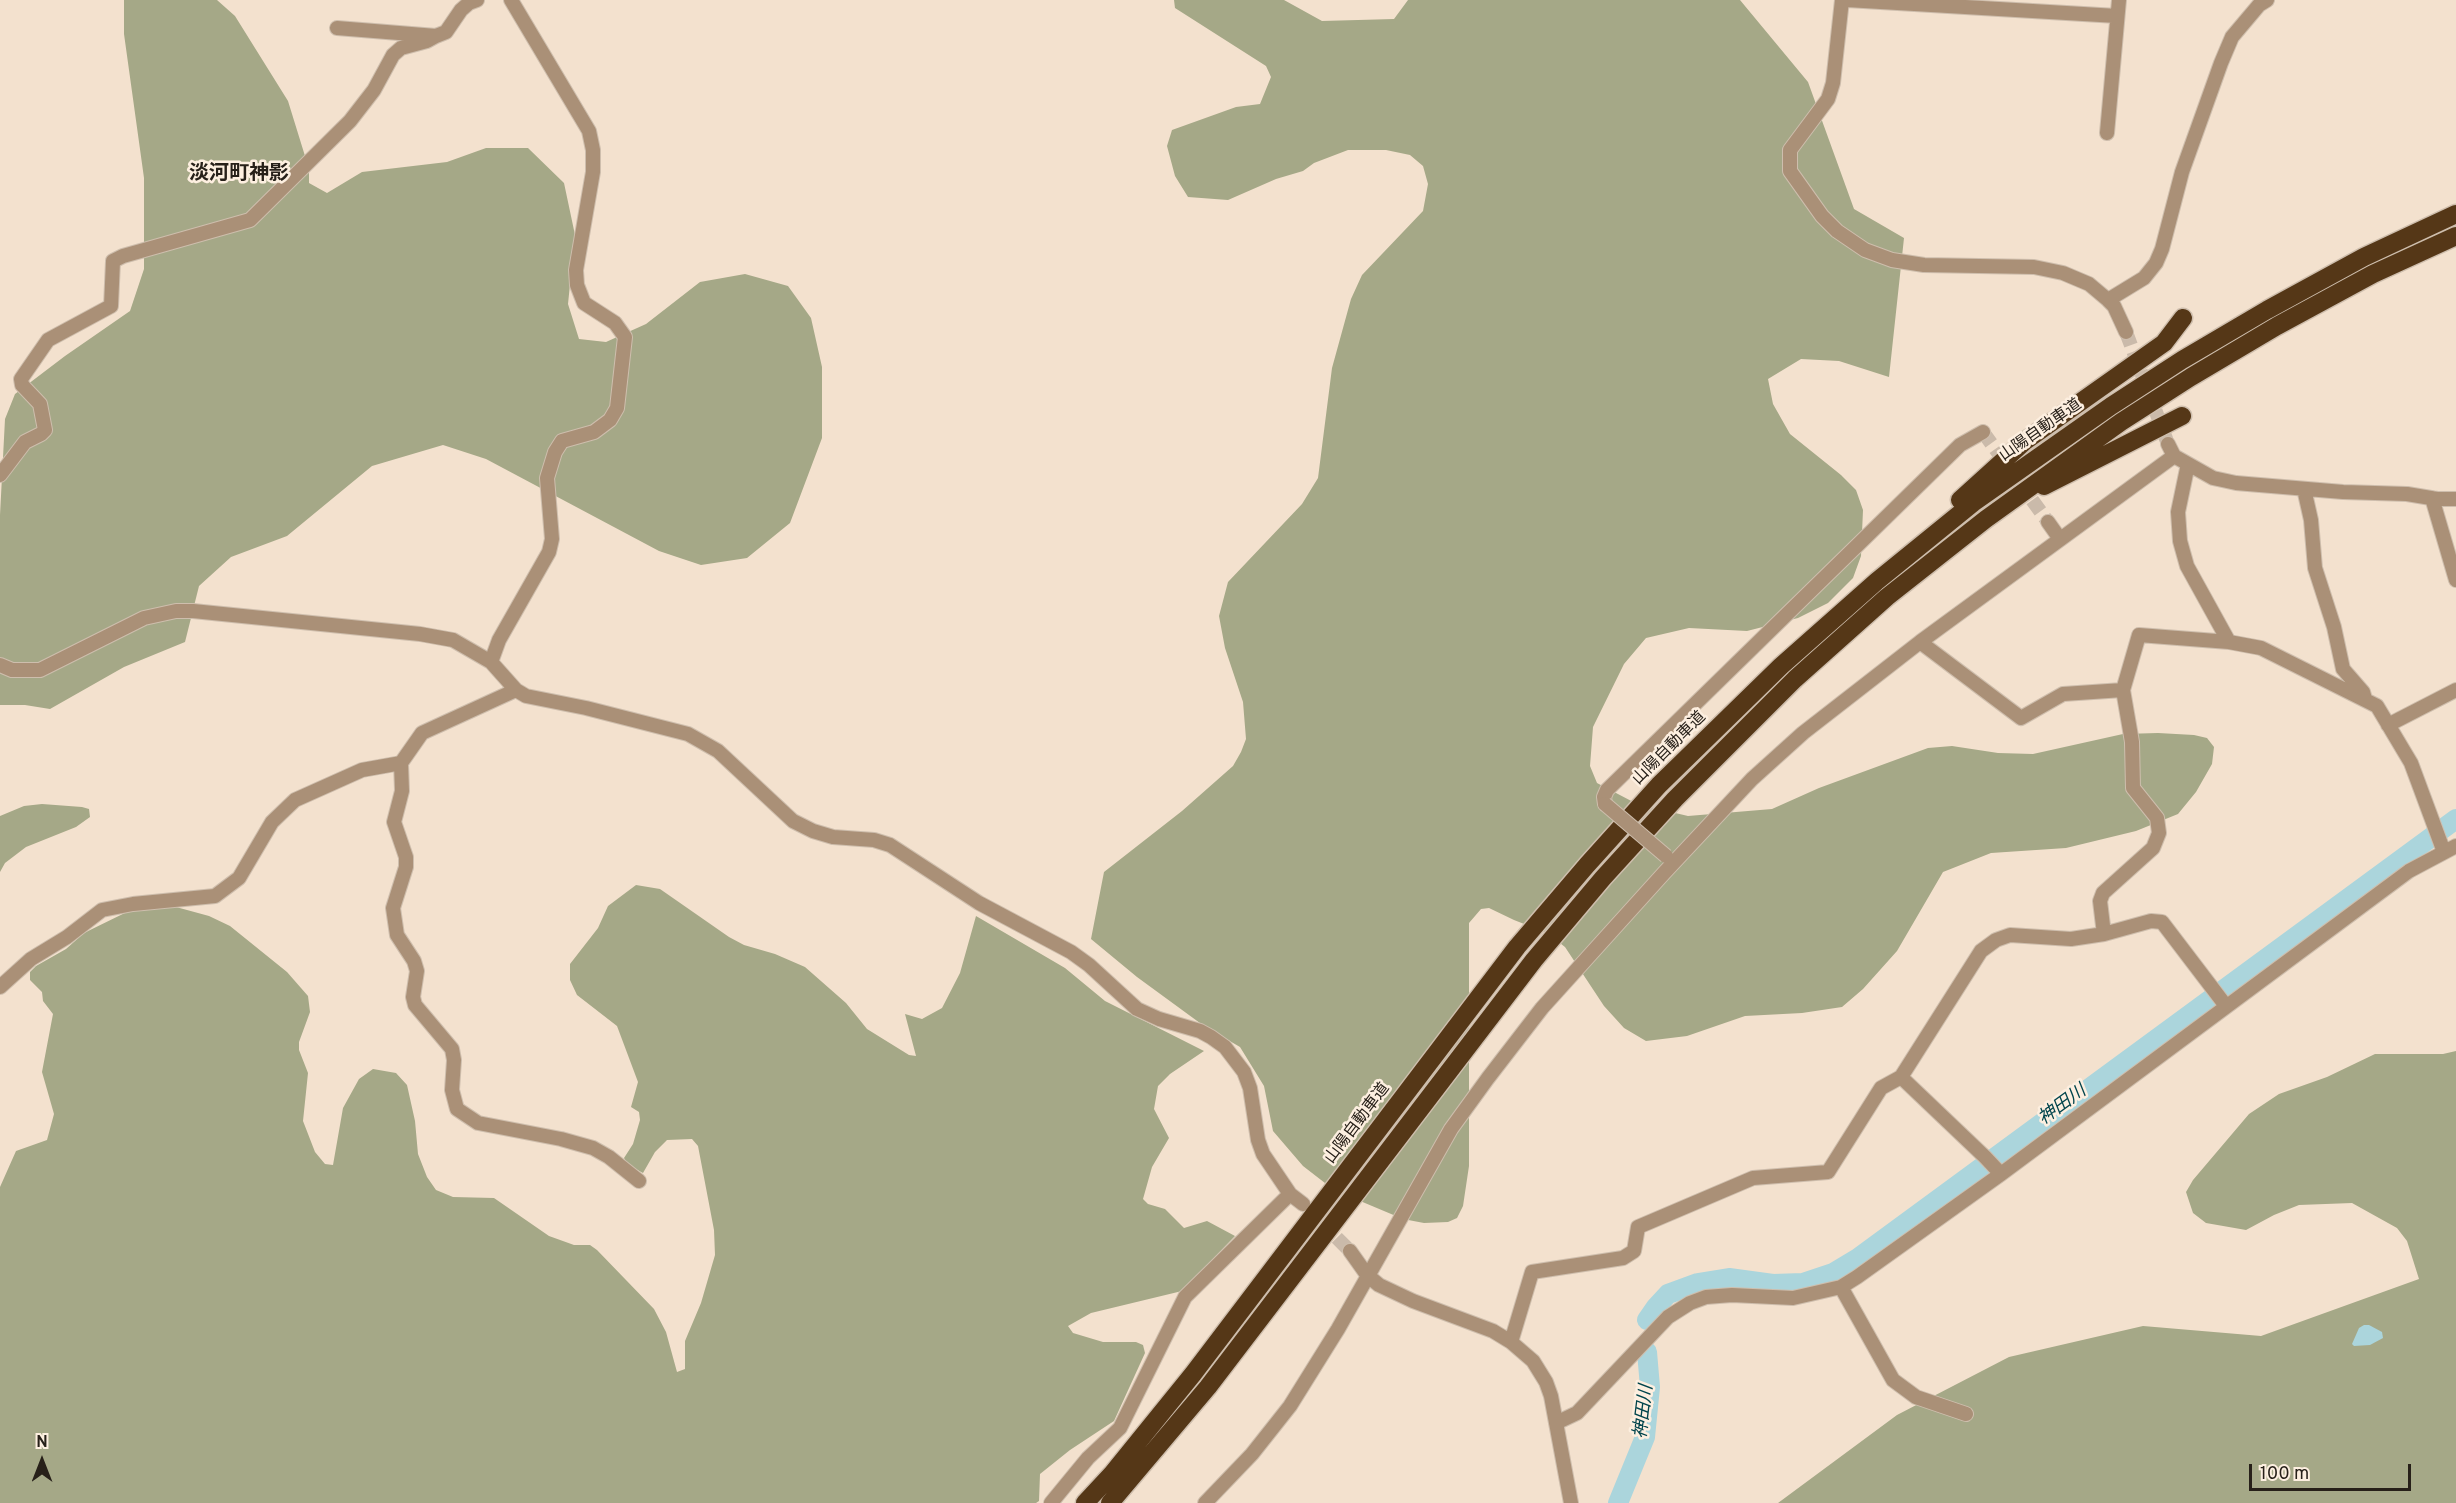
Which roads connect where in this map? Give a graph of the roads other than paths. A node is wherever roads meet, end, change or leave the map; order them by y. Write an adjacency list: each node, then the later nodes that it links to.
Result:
1 (477, 0): 9 (street)
2 (511, 0): 30 (street)
3 (1842, 0): 13 (street)
4 (1847, 0): 7 (street)
5 (2119, 0): 7 (street)
6 (2267, 0): 13 (street)
7 (2117, 16): 10 (street)
8 (337, 28): 9 (street)
9 (436, 36): 19 (street)
10 (2107, 133)
11 (2456, 214): 27 (highway, 山陽自動車道)
12 (2456, 236): 25 (highway)
13 (2108, 300): 15 (street)
14 (2183, 318): 27 (highway)
15 (2126, 332)
16 (2182, 416): 25 (highway)
17 (1983, 432): 39 (street, bridge)
18 (2188, 464): 20 (street); 24 (street); 29 (street)
19 (0, 475)
20 (2304, 489): 21 (street); 35 (street)
21 (2432, 498): 22 (street); 26 (street)
22 (2456, 499)
23 (2048, 522): 24 (street)
24 (2060, 539): 28 (street)
25 (1924, 568): 56 (highway)
26 (2456, 580)
27 (1820, 630): 55 (highway, 山陽自動車道)
28 (1920, 642): 33 (street); 39 (street)
29 (2229, 642): 33 (street); 35 (street)
30 (491, 662): 31 (street); 32 (street)
31 (0, 665)
32 (516, 690): 37 (street); 46 (street)
33 (2123, 690): 40 (street)
34 (2456, 690): 36 (street)
35 (2366, 700): 36 (street)
36 (2388, 725): 38 (street)
37 (402, 762): 41 (street); 45 (street)
38 (2447, 847): 42 (street)
39 (1669, 860): 49 (street)
40 (2104, 934): 42 (street); 43 (street)
41 (0, 987)
42 (2221, 999): 44 (street)
43 (1901, 1077): 44 (street); 51 (street)
44 (1993, 1166): 50 (street)
45 (639, 1181)
46 (1290, 1194): 47 (street); 54 (street)
47 (1303, 1204)
48 (1350, 1251): 49 (street)
49 (1367, 1275): 51 (street); 57 (street)
50 (1841, 1287): 52 (street); 53 (street)
51 (1511, 1341): 53 (street)
52 (1966, 1414)
53 (1556, 1423): 58 (street)
54 (1051, 1503)
55 (1085, 1503)
56 (1110, 1503)
57 (1205, 1503)
58 (1571, 1503)

